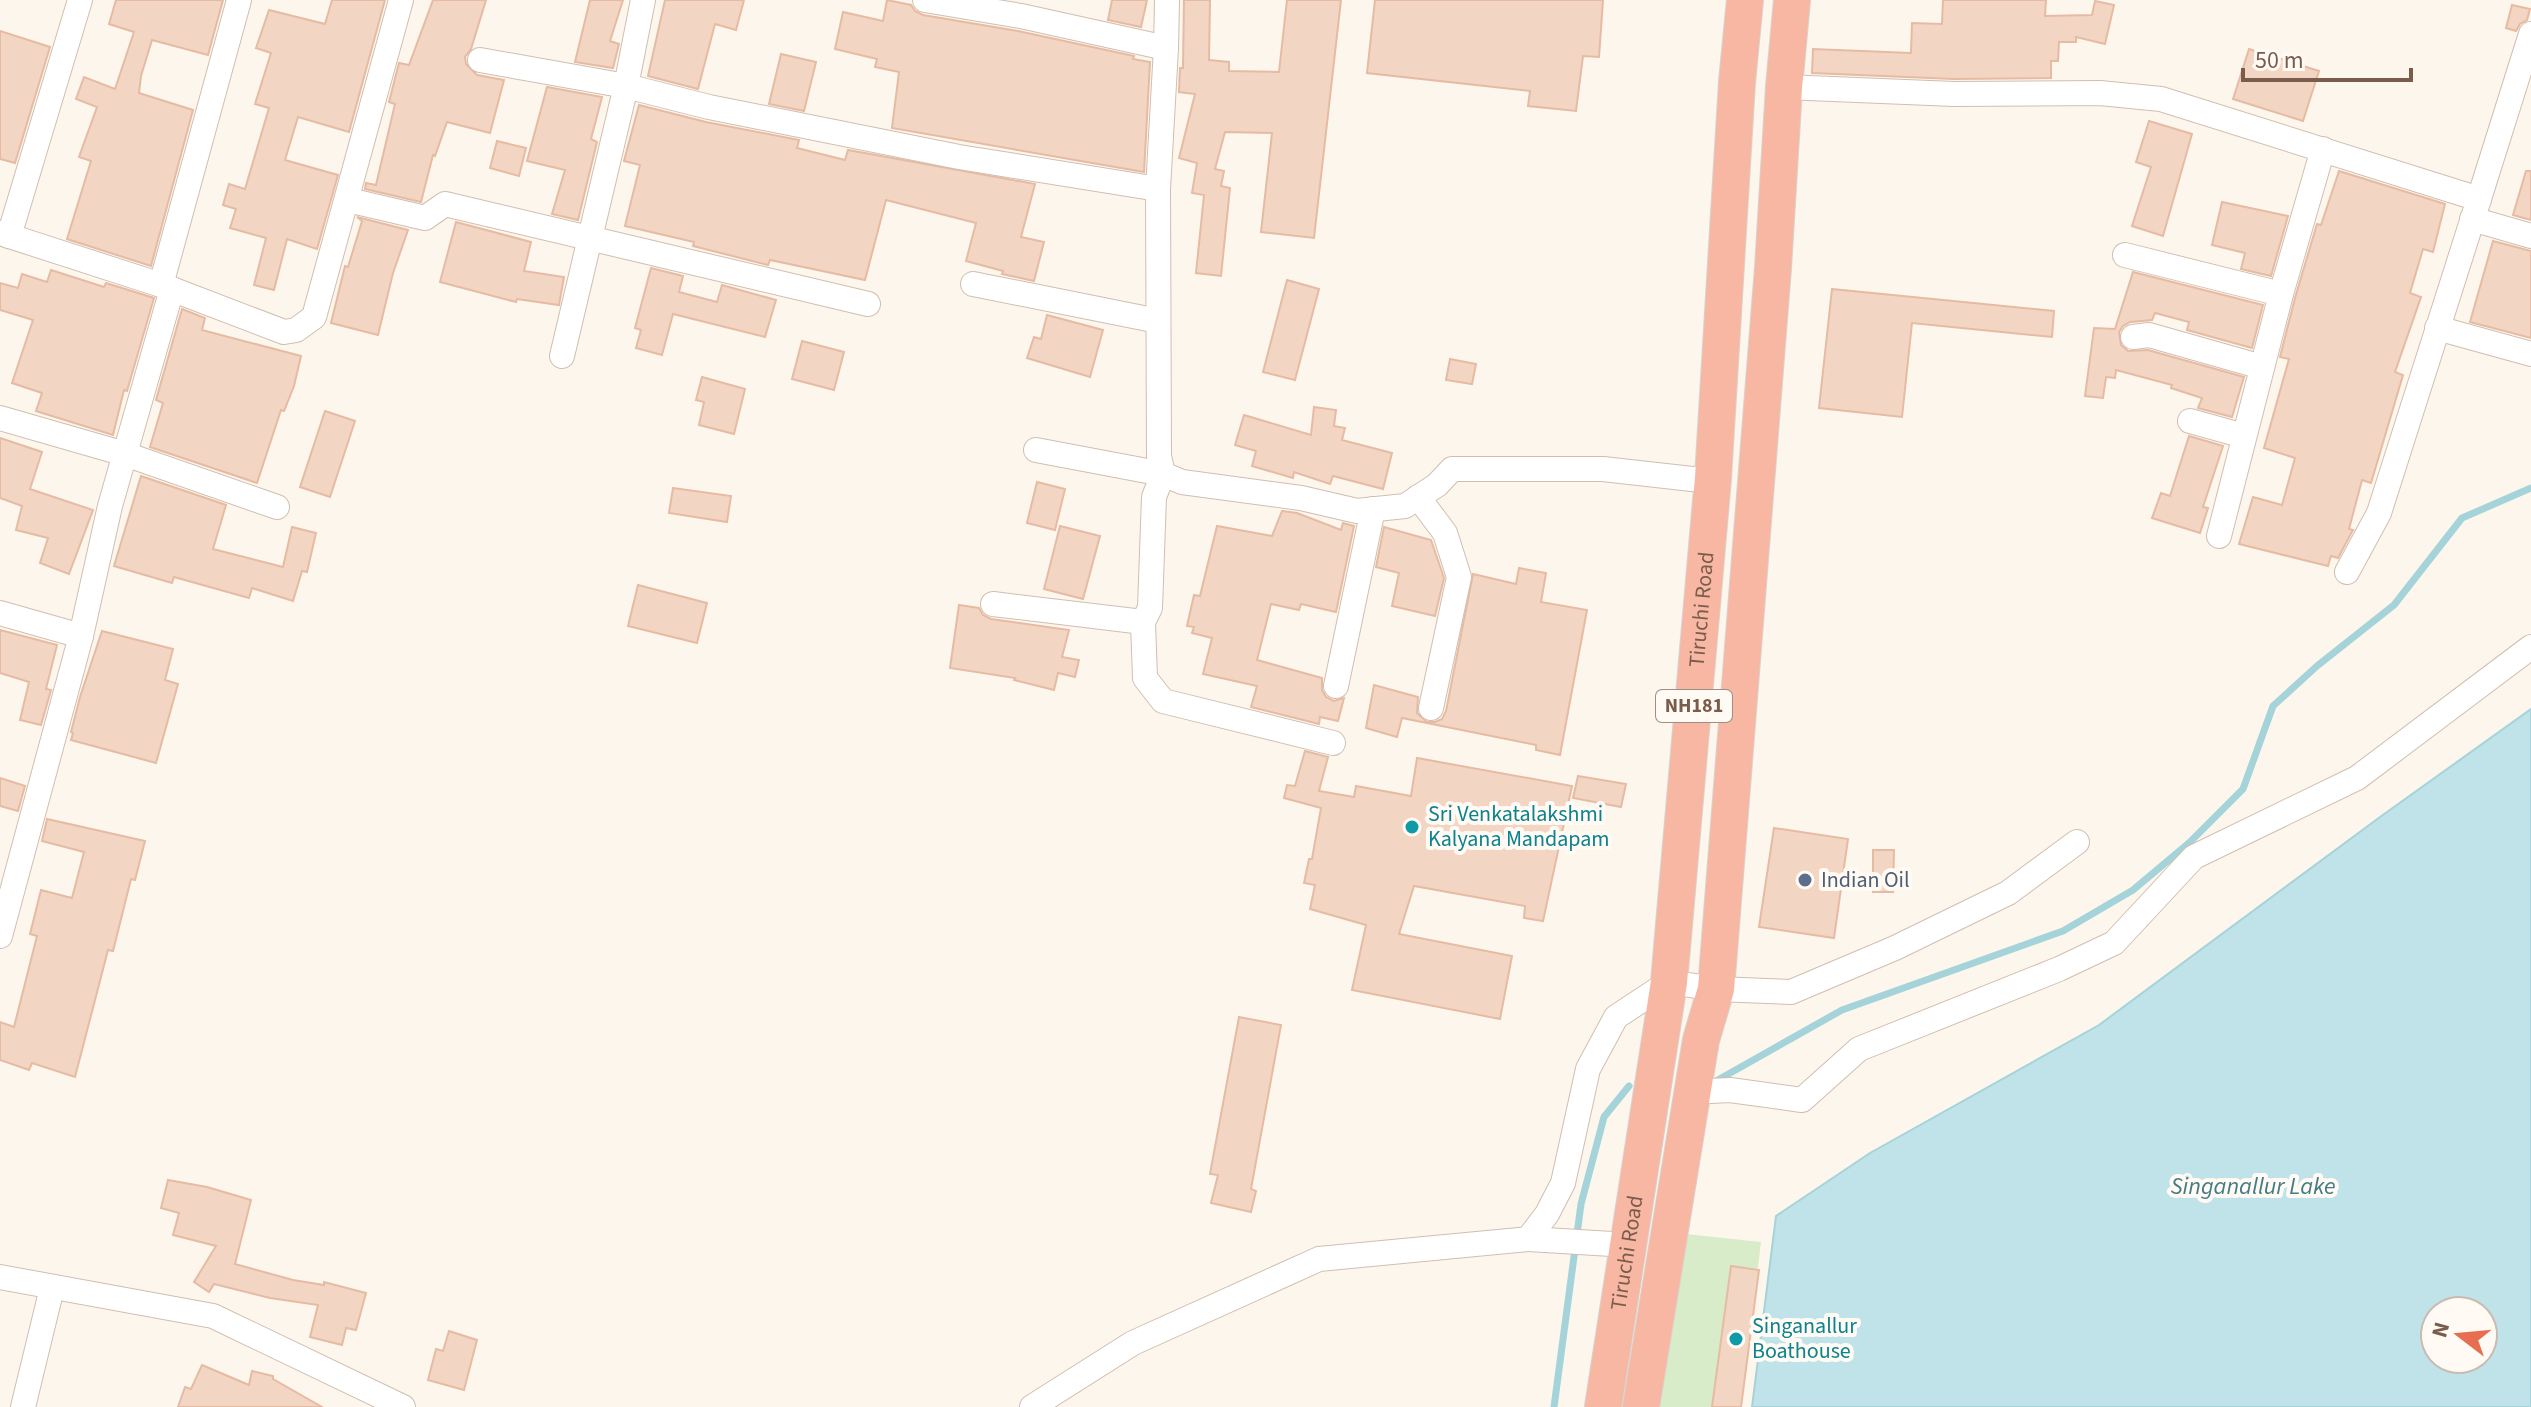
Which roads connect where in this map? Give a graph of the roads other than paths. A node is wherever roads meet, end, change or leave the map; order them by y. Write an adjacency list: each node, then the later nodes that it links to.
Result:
1 (80, 0): 18 (street)
2 (239, 0): 23 (street)
3 (401, 0): 16 (street)
4 (643, 0): 12 (street)
5 (925, 0): 10 (street)
6 (1167, 0): 10 (street)
7 (1745, 0): 38 (highway, Tiruchi Road / NH181)
8 (1792, 0): 13 (highway, NH181)
9 (2531, 34): 17 (street)
10 (1166, 48): 15 (street)
11 (480, 60): 12 (street)
12 (626, 86): 15 (street); 20 (street)
13 (1784, 87): 14 (street); 55 (highway, NH181)
14 (2323, 149): 17 (street); 24 (street)
15 (1158, 189): 26 (street)
16 (348, 200): 20 (street); 23 (street)
17 (2475, 209): 19 (street); 27 (street)
18 (4, 235): 23 (street)
19 (2531, 236)
20 (588, 240): 25 (street); 30 (street)
21 (2125, 255): 24 (street)
22 (973, 284): 26 (street)
23 (167, 287): 36 (street)
24 (2281, 294): 31 (street)
25 (868, 304)
26 (1158, 321): 37 (street)
27 (2437, 328): 29 (street); 43 (street)
28 (2133, 337): 31 (street)
29 (2531, 354)
30 (562, 356)
31 (2262, 367): 34 (street)
32 (0, 418): 36 (street)
33 (2190, 421): 34 (street)
34 (2244, 436): 42 (street)
35 (1036, 450): 37 (street)
36 (125, 454): 40 (street); 47 (street)
37 (1163, 474): 41 (street); 46 (street)
38 (1713, 478): 39 (street); 54 (highway, Tiruchi Road / NH181)
39 (1418, 497): 41 (street); 50 (street)
40 (277, 507)
41 (1373, 509): 49 (street)
42 (2219, 536)
43 (2347, 572)
44 (993, 604): 46 (street)
45 (0, 613): 47 (street)
46 (1143, 622): 51 (street)
47 (81, 636): 53 (street)
48 (2531, 647): 56 (street)
49 (1336, 686)
50 (1431, 708)
51 (1333, 743)
52 (2077, 842): 55 (street)
53 (0, 936)
54 (1669, 982): 55 (street); 57 (street); 58 (highway, Tiruchi Road / NH181)
55 (1716, 989): 56 (highway, NH181)
56 (1692, 1092): 65 (highway, NH181)
57 (1528, 1239): 58 (street); 63 (street)
58 (1629, 1245): 64 (highway, Tiruchi Road / NH181)
59 (0, 1277): 60 (street)
60 (52, 1288): 61 (street); 62 (street)
61 (23, 1407)
62 (403, 1407)
63 (1032, 1407)
64 (1603, 1407)
65 (1641, 1407)

